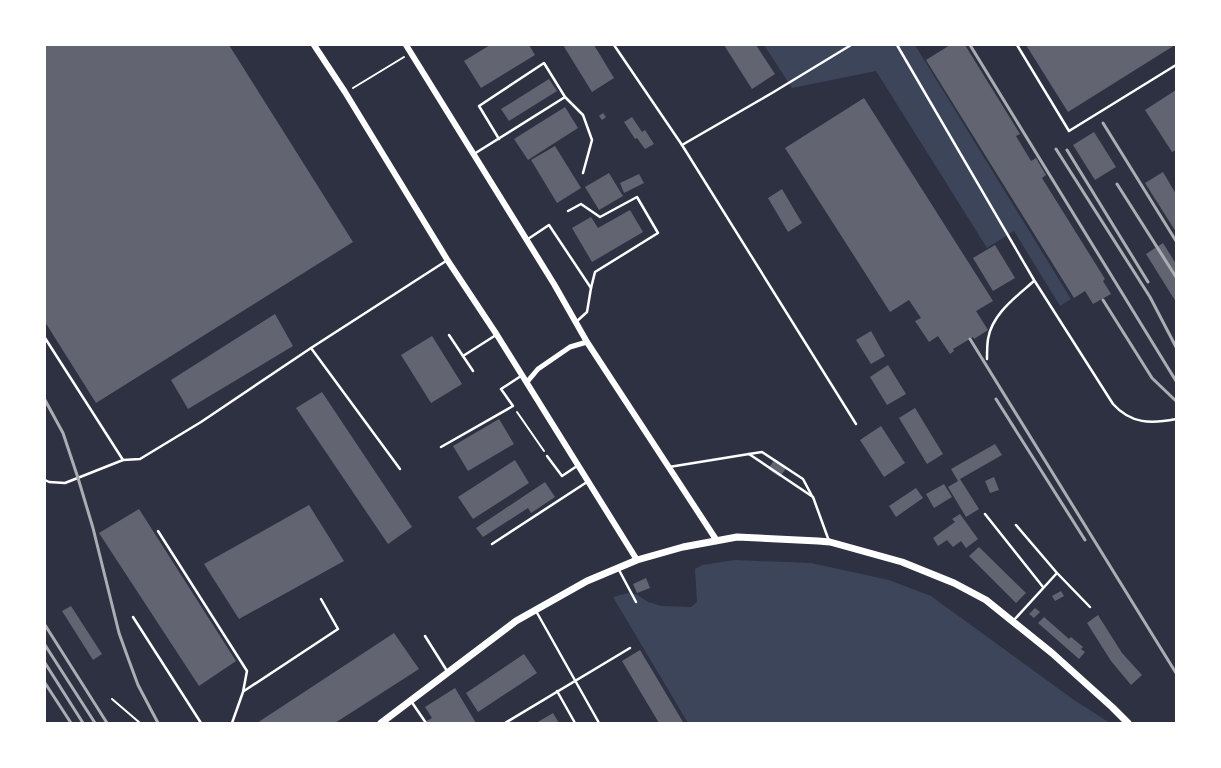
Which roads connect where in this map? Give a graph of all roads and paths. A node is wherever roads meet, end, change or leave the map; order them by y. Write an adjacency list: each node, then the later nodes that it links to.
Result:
1 (314, 45): 9 (street)
2 (406, 45): 7 (street)
3 (614, 45): 12 (lane)
4 (851, 45): 12 (lane)
5 (898, 45): 18 (lane)
6 (1017, 45): 8 (lane)
7 (411, 53): 9 (path); 13 (street)
8 (1176, 65)
9 (345, 92): 17 (street)
10 (565, 96): 11 (lane); 11 (lane); 14 (lane)
11 (499, 139): 13 (lane)
12 (682, 146): 33 (lane)
13 (474, 154): 16 (street)
14 (583, 173)
15 (568, 211): 19 (lane)
16 (527, 239): 19 (lane); 20 (street)
17 (448, 261): 21 (street); 25 (lane)
18 (1034, 280): 27 (lane); 32 (lane)
19 (591, 288): 20 (lane)
20 (576, 322): 24 (street)
21 (497, 335): 26 (lane); 29 (street)
22 (449, 336): 26 (lane)
23 (45, 338): 37 (lane)
24 (587, 342): 30 (street); 39 (street)
25 (311, 348): 37 (lane); 40 (lane)
26 (463, 356): 28 (lane)
27 (987, 360)
28 (472, 371)
29 (522, 375): 30 (street); 31 (lane)
30 (526, 382): 38 (street)
31 (512, 406): 34 (lane); 36 (path)
32 (1176, 419)
33 (856, 424)
34 (441, 447)
35 (749, 454): 39 (lane); 43 (lane); 43 (lane)
36 (547, 456): 38 (lane)
37 (123, 460): 41 (lane)
38 (578, 465): 42 (street)
39 (668, 467): 47 (street)
40 (400, 469)
41 (45, 480)
42 (588, 481): 49 (lane); 50 (street)
43 (813, 497): 48 (lane)
44 (985, 514): 53 (lane)
45 (1016, 524): 52 (lane)
46 (158, 531): 65 (lane)
47 (717, 541): 48 (main road); 50 (main road)
48 (830, 542): 59 (main road)
49 (492, 544)
50 (637, 560): 51 (main road)
51 (619, 568): 55 (lane); 57 (main road)
52 (1057, 573): 53 (lane); 56 (lane)
53 (1044, 588): 59 (lane)
54 (321, 599): 65 (lane)
55 (636, 602)
56 (1090, 608)
57 (535, 609): 62 (main road); 63 (lane)
58 (133, 617): 70 (lane)
59 (1013, 621): 77 (main road)
60 (424, 636): 62 (lane)
61 (630, 648): 63 (lane)
62 (448, 672): 67 (main road)
63 (576, 680): 64 (lane); 76 (lane)
64 (557, 691): 74 (lane); 75 (lane)
65 (242, 692): 71 (lane)
66 (112, 700): 69 (path)
67 (411, 701): 68 (main road); 73 (lane)
68 (390, 720): 72 (main road)
69 (140, 723)
70 (201, 723)
71 (232, 723)
72 (381, 723)
73 (426, 723)
74 (505, 723)
75 (575, 723)
76 (600, 723)
77 (1128, 723)

